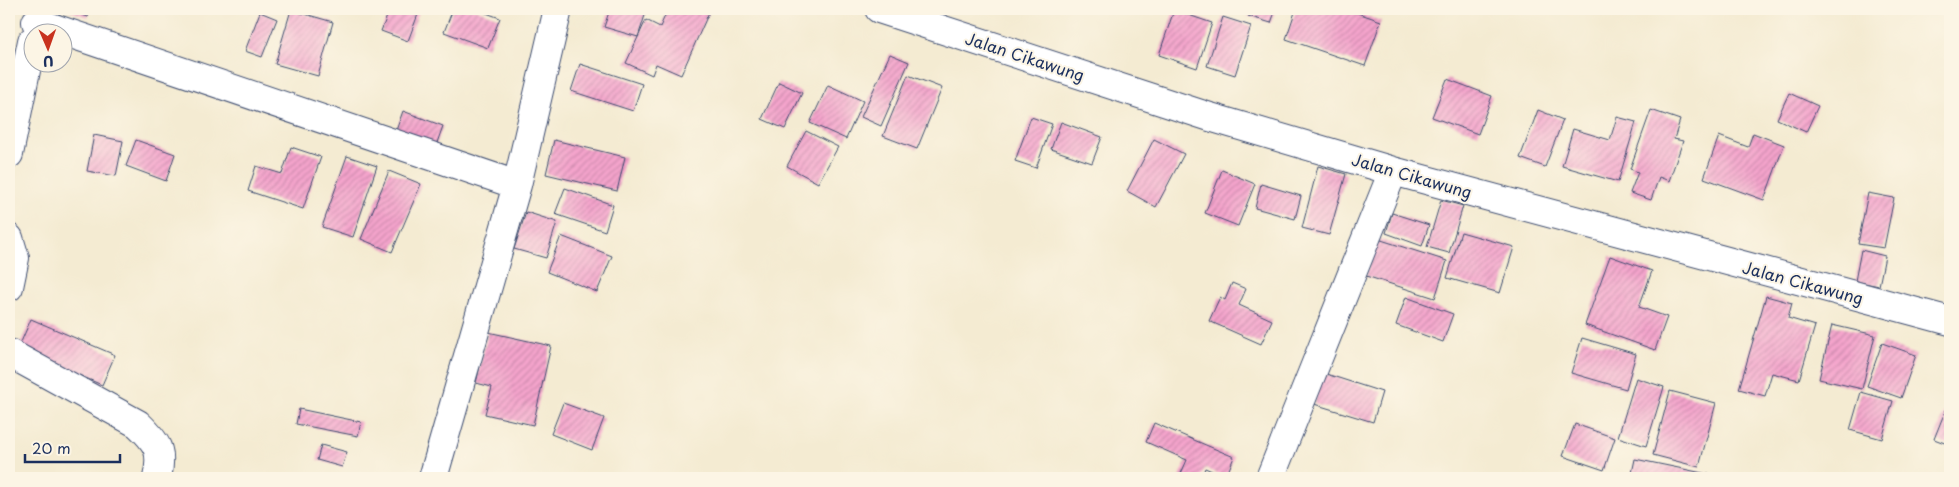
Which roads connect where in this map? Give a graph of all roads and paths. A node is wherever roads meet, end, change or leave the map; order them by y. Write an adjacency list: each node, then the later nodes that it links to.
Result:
1 (558, 9): 7 (street)
2 (879, 9): 6 (street, Jalan Cikawung)
3 (72, 38): 7 (street)
4 (26, 72): 5 (street)
5 (9, 154)
6 (1394, 171): 10 (street, Jalan Cikawung); 14 (street)
7 (518, 185): 13 (street)
8 (9, 238): 9 (street)
9 (9, 287)
10 (1950, 322)
11 (9, 353): 12 (street)
12 (157, 478)
13 (434, 478)
14 (1270, 478)

